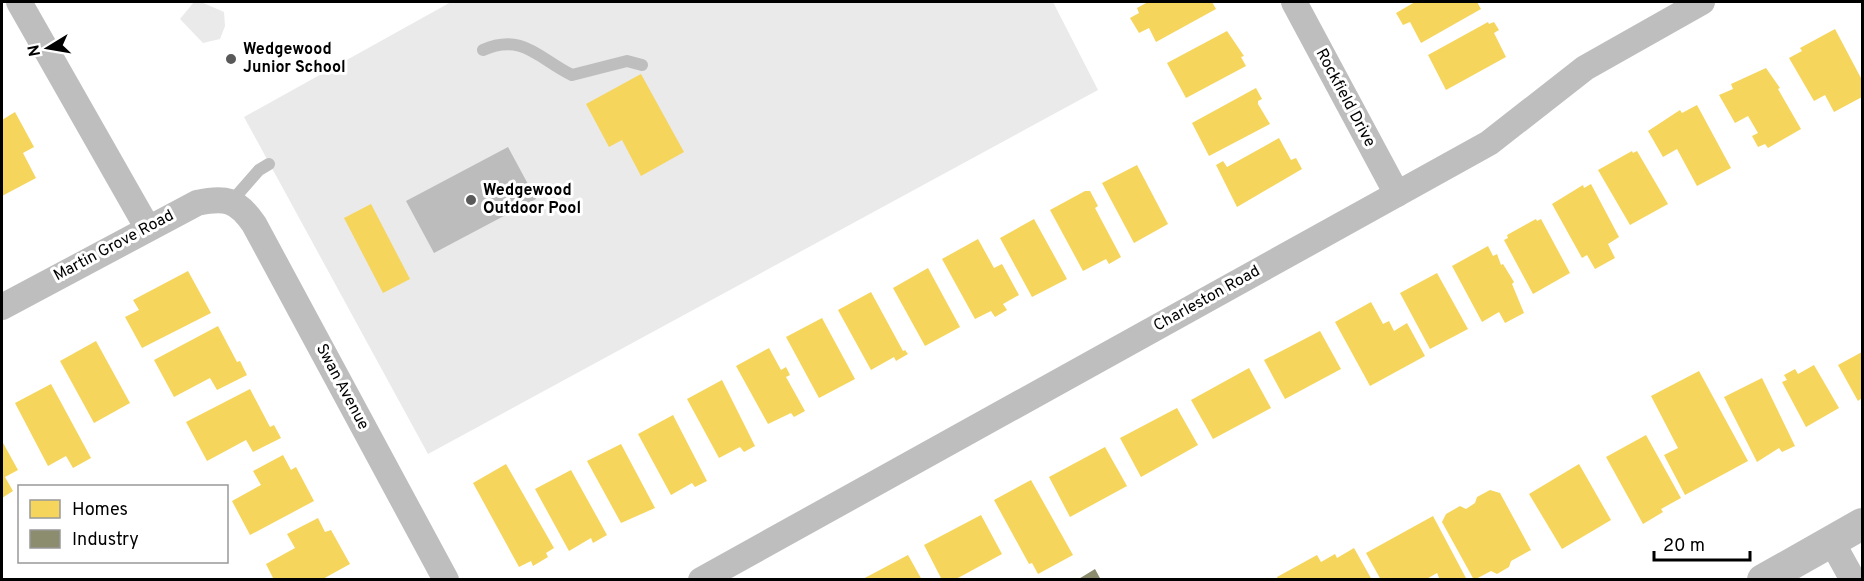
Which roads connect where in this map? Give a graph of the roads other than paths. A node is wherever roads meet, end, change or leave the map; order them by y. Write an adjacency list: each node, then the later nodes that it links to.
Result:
1 (19, 2): 9 (street)
2 (1294, 2): 7 (street, Rockfield Drive)
3 (1702, 2): 7 (street, Charleston Road)
4 (483, 50): 5 (lane)
5 (642, 65)
6 (269, 164): 8 (lane)
7 (1397, 194): 14 (street, Charleston Road)
8 (231, 202): 9 (street, Martin Grove Road); 13 (street, Swan Avenue)
9 (147, 227): 10 (street, Martin Grove Road)
10 (2, 307)
11 (1863, 524): 12 (street)
12 (1832, 542): 15 (street); 16 (street)
13 (446, 579)
14 (701, 579)
15 (1763, 579)
16 (1853, 579)

